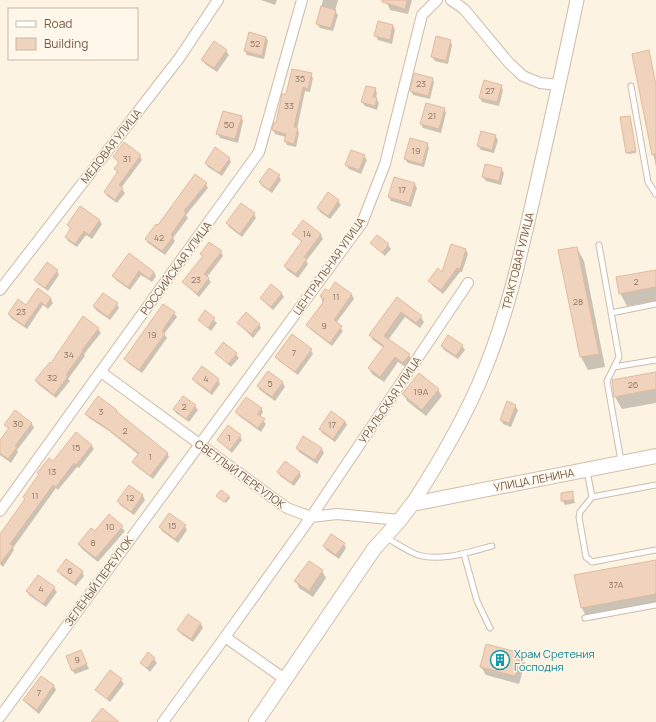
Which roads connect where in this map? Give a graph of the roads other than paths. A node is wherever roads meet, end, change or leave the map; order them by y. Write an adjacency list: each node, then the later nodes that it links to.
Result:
1 (218, 0): 11 (street, МЕДОВАЯ УЛИЦА)
2 (302, 0): 16 (street, РОССИЙСКАЯ УЛИЦА)
3 (437, 0): 17 (street, ЦЕНТРАЛЬНАЯ УЛИЦА)
4 (451, 0): 6 (street)
5 (577, 0): 6 (street, ТРАКТОВАЯ УЛИЦА)
6 (559, 85): 23 (street, ТРАКТОВАЯ УЛИЦА)
7 (631, 86): 8 (lane)
8 (656, 194)
9 (599, 245): 13 (lane)
10 (468, 283): 25 (street, УРАЛЬСКАЯ УЛИЦА)
11 (0, 290)
12 (656, 304): 13 (lane)
13 (611, 313): 15 (lane)
14 (656, 360): 15 (lane)
15 (614, 367): 19 (lane)
16 (101, 372): 17 (street, СВЕТЛЫЙ ПЕРЕУЛОК); 24 (street, РОССИЙСКАЯ УЛИЦА)
17 (199, 444): 25 (street, СВЕТЛЫЙ ПЕРЕУЛОК); 36 (street, ЗЕЛЁНЫЙ ПЕРЕУЛОК)
18 (656, 456): 19 (main road, УЛИЦА ЛЕНИНА)
19 (621, 462): 20 (main road, УЛИЦА ЛЕНИНА)
20 (587, 469): 22 (lane); 23 (main road, УЛИЦА ЛЕНИНА)
21 (656, 485): 22 (lane)
22 (592, 497): 29 (lane)
23 (412, 504): 26 (main road)
24 (0, 511)
25 (311, 517): 26 (street, СВЕТЛЫЙ ПЕРЕУЛОК); 34 (street, УРАЛЬСКАЯ УЛИЦА)
26 (400, 520): 27 (main road)
27 (384, 537): 30 (lane); 35 (main road)
28 (492, 546): 30 (lane)
29 (656, 550)
30 (464, 554): 33 (lane)
31 (656, 605): 32 (lane)
32 (585, 618)
33 (490, 628)
34 (225, 637): 35 (street); 37 (street)
35 (286, 680): 38 (main road)
36 (0, 717)
37 (163, 722)
38 (256, 722)

